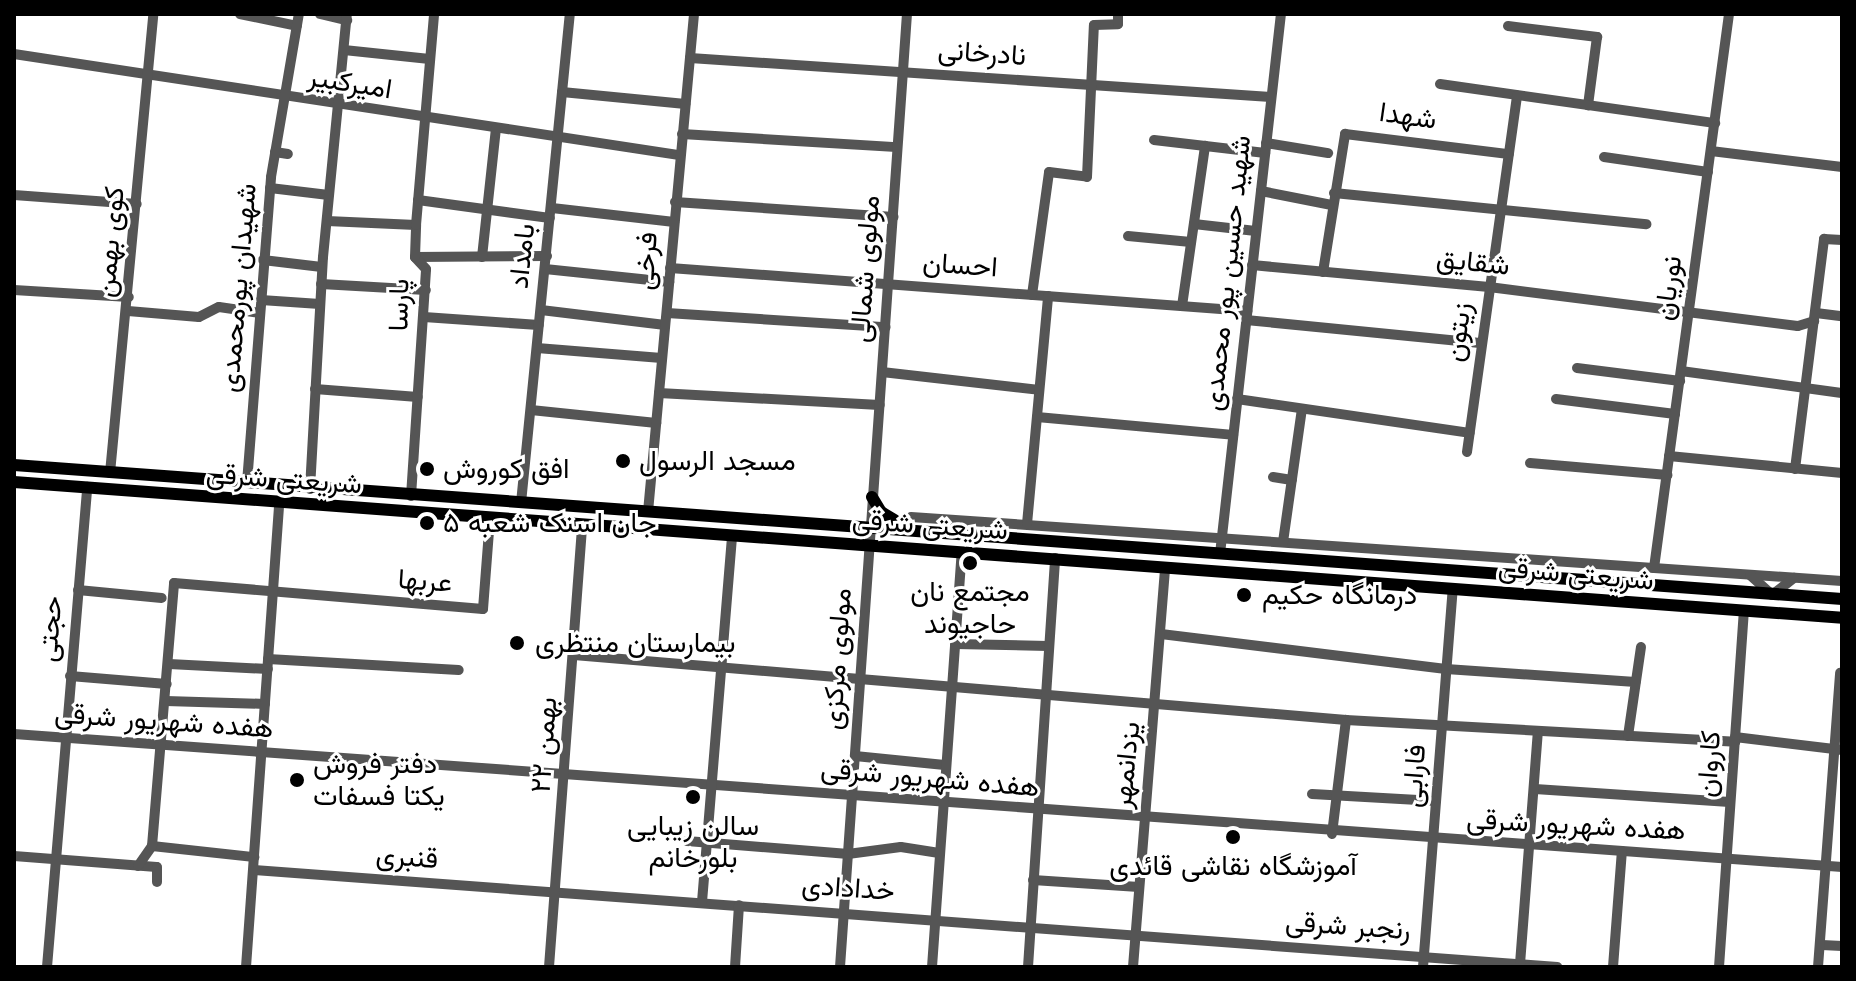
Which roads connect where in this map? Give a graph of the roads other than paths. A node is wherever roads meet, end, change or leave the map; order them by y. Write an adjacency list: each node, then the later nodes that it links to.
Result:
1 (153, 14): 19 (street, کوی بهمن)
2 (240, 14): 12 (street)
3 (320, 14): 11 (street)
4 (434, 14): 17 (street, پارسا)
5 (570, 14): 22 (street, بامداد)
6 (694, 14): 16 (street, فرخی)
7 (907, 14): 18 (street, مولوی شمالی)
8 (1118, 14): 21 (street)
9 (1281, 14): 25 (street, شهید حسین پور محمدی)
10 (1729, 14): 30 (street, نوریان)
11 (347, 17): 14 (street)
12 (298, 20): 24 (street, شهیدان پورمحمدی)
13 (1508, 26): 28 (street)
14 (344, 50): 17 (street); 27 (street)
15 (14, 54): 19 (street, امیرکبیر)
16 (690, 58): 18 (street, نادرخانی); 26 (street, فرخی)
17 (430, 59): 29 (street, پارسا)
18 (902, 72): 21 (street, نادرخانی); 36 (street, مولوی شمالی)
19 (148, 75): 24 (street, امیرکبیر); 54 (street, کوی بهمن)
20 (1440, 84): 23 (street)
21 (1094, 85): 25 (street, نادرخانی); 84 (street)
22 (562, 92): 26 (street); 33 (street, بامداد)
23 (1517, 95): 28 (street); 42 (street, زیتون)
24 (283, 97): 27 (street, امیرکبیر); 39 (street, شهیدان پورمحمدی)
25 (1271, 97): 37 (street, شهید حسین پور محمدی)
26 (685, 104): 32 (street, فرخی)
27 (338, 105): 29 (street, امیرکبیر); 51 (street)
28 (1588, 105): 30 (street)
29 (424, 119): 31 (street, امیرکبیر); 52 (street, پارسا)
30 (1715, 123): 38 (street, نوریان)
31 (496, 129): 33 (street, امیرکبیر); 56 (street)
32 (682, 134): 36 (street); 43 (street, فرخی)
33 (558, 138): 43 (street, امیرکبیر); 58 (street, بامداد)
34 (1154, 140): 35 (street)
35 (1205, 146): 37 (street); 62 (street)
36 (897, 147): 59 (street, مولوی شمالی)
37 (1265, 148): 40 (street); 48 (street, شهید حسین پور محمدی)
38 (1711, 151): 45 (street); 46 (street, نوریان)
39 (275, 152): 41 (street); 47 (street, شهیدان پورمحمدی)
40 (1328, 153)
41 (288, 154)
42 (1509, 154): 49 (street, شهدا); 57 (street, زیتون)
43 (679, 155): 53 (street, فرخی)
44 (1604, 157): 46 (street)
45 (1842, 167)
46 (1708, 172): 91 (street, نوریان)
47 (270, 188): 51 (street); 72 (street, شهیدان پورمحمدی)
48 (1261, 191): 55 (street); 65 (street, شهید حسین پور محمدی)
49 (1334, 193): 55 (street, شهدا); 57 (street)
50 (14, 195): 54 (street)
51 (329, 195): 60 (street)
52 (418, 200): 56 (street); 64 (street, پارسا)
53 (675, 202): 59 (street); 61 (street, فرخی)
54 (137, 204): 86 (street, کوی بهمن)
55 (1332, 205): 77 (street, شهدا)
56 (488, 209): 58 (street); 71 (street)
57 (1500, 210): 63 (street); 81 (street, زیتون)
58 (551, 213): 61 (street); 69 (street, بامداد)
59 (893, 217): 80 (street, مولوی شمالی)
60 (327, 221): 64 (street); 74 (street)
61 (674, 222): 75 (street, فرخی)
62 (1194, 224): 65 (street); 68 (street)
63 (1646, 224)
64 (416, 225): 70 (street, پارسا)
65 (1256, 231): 73 (street, شهید حسین پور محمدی)
66 (1128, 236): 68 (street)
67 (1842, 240): 98 (street)
68 (1191, 242): 89 (street)
69 (547, 256): 71 (street); 76 (street, بامداد)
70 (415, 257): 71 (street); 83 (street, پارسا)
71 (482, 257)
72 (263, 260): 74 (street); 87 (street, شهیدان پورمحمدی)
73 (1252, 265): 77 (street, شقایق); 95 (street, شهید حسین پور محمدی)
74 (322, 267): 79 (street)
75 (670, 268): 78 (street, فرخی); 80 (street, احسان)
76 (545, 269): 78 (street); 90 (street, بامداد)
77 (1323, 272): 81 (street, شقایق)
78 (669, 282): 94 (street, فرخی)
79 (321, 284): 83 (street); 88 (street)
80 (889, 284): 84 (street, احسان); 101 (street, مولوی شمالی)
81 (1489, 287): 91 (street, شقایق); 102 (street, زیتون)
82 (14, 290): 86 (street)
83 (426, 290): 97 (street, پارسا)
84 (1032, 295): 85 (street, احسان)
85 (1048, 296): 89 (street, احسان); 109 (street)
86 (129, 297): 92 (street, کوی بهمن)
87 (261, 300): 88 (street); 93 (street, شهیدان پورمحمدی)
88 (320, 304): 108 (street)
89 (1182, 306): 95 (street, احسان)
90 (541, 310): 99 (street, بامداد); 100 (street)
91 (1689, 310): 98 (street, شقایق); 107 (street, نوریان)
92 (128, 311): 93 (street); 129 (street, کوی بهمن)
93 (260, 313): 135 (street, شهیدان پورمحمدی)
94 (667, 313): 100 (street, فرخی); 101 (street)
95 (1247, 315): 102 (street, احسان); 114 (street, شهید حسین پور محمدی)
96 (1842, 316): 98 (street, شقایق)
97 (424, 317): 99 (street); 113 (street, پارسا)
98 (1815, 317): 110 (street)
99 (539, 325): 103 (street, بامداد)
100 (665, 325): 104 (street, فرخی)
101 (886, 327): 106 (street, مولوی شمالی)
102 (1480, 343): 122 (street, زیتون)
103 (537, 348): 104 (street); 118 (street, بامداد)
104 (662, 358): 111 (street, فرخی)
105 (1577, 368): 107 (street)
106 (882, 372): 109 (street); 116 (street, مولوی شمالی)
107 (1680, 376): 110 (street); 119 (street, نوریان)
108 (315, 389): 113 (street); 137 (street)
109 (1039, 390): 120 (street)
110 (1806, 390): 112 (street); 128 (street)
111 (659, 393): 116 (street); 121 (street, فرخی)
112 (1842, 393)
113 (418, 397): 138 (street, پارسا)
114 (1237, 399): 117 (street); 123 (street, شهید حسین پور محمدی)
115 (1556, 399): 119 (street)
116 (880, 405): 139 (street, مولوی شمالی)
117 (1302, 409): 122 (street); 133 (street)
118 (531, 410): 121 (street); 141 (street, بامداد)
119 (1675, 414): 125 (street, نوریان)
120 (1037, 417): 123 (street); 147 (street)
121 (656, 423): 142 (street, فرخی)
122 (1470, 433): 124 (street, زیتون)
123 (1233, 435): 154 (street, شهید حسین پور محمدی)
124 (1467, 452)
125 (1669, 456): 128 (street); 131 (street, نوریان)
126 (1530, 463): 131 (street)
127 (14, 465): 129 (main road, شریعتی شرقی)
128 (1795, 469): 130 (street)
129 (110, 473): 135 (main road, شریعتی شرقی)
130 (1842, 473)
131 (1667, 475): 163 (street, نوریان)
132 (1273, 477): 133 (street)
133 (1292, 480): 156 (street)
134 (14, 482): 136 (main road, شریعتی شرقی)
135 (247, 483): 137 (main road, شریعتی شرقی)
136 (87, 487): 140 (main road, شریعتی شرقی); 168 (street, حجتی)
137 (310, 489): 138 (main road, شریعتی شرقی)
138 (411, 496): 141 (main road, شریعتی شرقی)
139 (872, 497): 149 (street, مولوی شمالی); 150 (main road)
140 (279, 502): 144 (main road, شریعتی شرقی); 169 (street)
141 (521, 503): 142 (main road, شریعتی شرقی)
142 (648, 512): 146 (main road, شریعتی شرقی)
143 (911, 517): 145 (street, شریعتی شرقی)
144 (490, 519): 148 (main road, شریعتی شرقی); 169 (street, عربها)
145 (981, 521): 147 (street, شریعتی شرقی); 153 (street)
146 (791, 522): 149 (main road, شریعتی شرقی); 155 (main road)
147 (1027, 524): 154 (street, شریعتی شرقی)
148 (582, 526): 152 (main road, شریعتی شرقی); 179 (street, ۲۲ بهمن)
149 (870, 527): 150 (main road, شریعتی شرقی); 157 (street, مولوی مرکزی)
150 (914, 531): 151 (main road, شریعتی شرقی)
151 (933, 532): 153 (main road, شریعتی شرقی); 158 (main road)
152 (732, 536): 155 (main road, شریعتی شرقی); 182 (street)
153 (980, 536): 160 (main road, شریعتی شرقی)
154 (1221, 538): 156 (street, شریعتی شرقی); 160 (street, شهید حسین پور محمدی)
155 (788, 539): 157 (main road, شریعتی شرقی)
156 (1283, 542): 163 (street, شریعتی شرقی)
157 (868, 545): 158 (main road, شریعتی شرقی); 187 (street, مولوی مرکزی)
158 (932, 550): 159 (main road, شریعتی شرقی)
159 (962, 552): 161 (main road, شریعتی شرقی); 176 (street)
160 (1220, 554): 170 (main road, شریعتی شرقی)
161 (1055, 558): 162 (main road, شریعتی شرقی); 177 (street)
162 (1165, 567): 167 (main road, شریعتی شرقی); 175 (street, یزدانمهر)
163 (1654, 568): 164 (street, شریعتی شرقی)
164 (1749, 575): 165 (street, شریعتی شرقی); 170 (street)
165 (1794, 578): 166 (street, شریعتی شرقی); 170 (street)
166 (1842, 581)
167 (1453, 588): 173 (main road, شریعتی شرقی); 183 (street, فارابی)
168 (78, 590): 171 (street); 186 (street, حجتی)
169 (273, 594): 180 (street); 181 (street)
170 (1772, 595): 172 (main road, شریعتی شرقی)
171 (162, 598)
172 (1842, 599)
173 (1744, 612): 174 (main road, شریعتی شرقی); 202 (street, کاروان)
174 (1842, 618)
175 (1161, 634): 183 (street); 195 (street, یزدانمهر)
176 (955, 644): 177 (street); 190 (street)
177 (1048, 646): 191 (street)
178 (1641, 647): 188 (street)
179 (574, 655): 182 (street); 208 (street, ۲۲ بهمن)
180 (169, 664): 181 (street); 189 (street)
181 (268, 664): 184 (street); 194 (street)
182 (720, 667): 187 (street); 209 (street)
183 (1446, 669): 188 (street); 197 (street, فارابی)
184 (459, 670)
185 (1840, 673): 193 (street)
186 (70, 676): 189 (street); 201 (street, حجتی)
187 (860, 679): 190 (street); 206 (street, مولوی مرکزی)
188 (1636, 682): 200 (street)
189 (167, 684): 192 (street)
190 (951, 687): 191 (street); 207 (street)
191 (1045, 695): 195 (street); 217 (street)
192 (166, 701): 194 (street); 203 (street)
193 (1840, 703): 204 (street)
194 (265, 704): 205 (street)
195 (1156, 705): 196 (street); 218 (street, یزدانمهر)
196 (1346, 720): 197 (street); 213 (street)
197 (1442, 727): 198 (street); 214 (street, فارابی)
198 (1538, 732): 200 (street); 210 (street)
199 (14, 734): 201 (street, هفده شهریور شرقی)
200 (1628, 736): 202 (street)
201 (65, 739): 203 (street, هفده شهریور شرقی); 233 (street, حجتی)
202 (1735, 739): 204 (street); 216 (street, کاروان)
203 (163, 745): 205 (street, هفده شهریور شرقی); 226 (street)
204 (1838, 750): 219 (street)
205 (262, 751): 208 (street, هفده شهریور شرقی); 231 (street)
206 (855, 756): 207 (street); 212 (street, مولوی مرکزی)
207 (945, 765): 215 (street)
208 (566, 774): 209 (street, هفده شهریور شرقی); 241 (street, ۲۲ بهمن)
209 (713, 785): 212 (street, هفده شهریور شرقی); 224 (street)
210 (1535, 789): 216 (street); 225 (street)
211 (1312, 794): 213 (street)
212 (852, 795): 215 (street, هفده شهریور شرقی); 229 (street, مولوی مرکزی)
213 (1337, 795): 214 (street); 221 (street)
214 (1436, 801): 223 (street, فارابی)
215 (941, 802): 217 (street, هفده شهریور شرقی); 228 (street)
216 (1730, 802): 232 (street, کاروان)
217 (1037, 811): 218 (street, هفده شهریور شرقی); 238 (street)
218 (1145, 820): 221 (street, هفده شهریور شرقی); 240 (street, یزدانمهر)
219 (1829, 830): 220 (street); 235 (street)
220 (1842, 832)
221 (1332, 834): 223 (street, هفده شهریور شرقی)
222 (687, 841): 224 (street)
223 (1433, 841): 225 (street, هفده شهریور شرقی); 250 (street, فارابی)
224 (708, 842): 229 (street); 242 (street)
225 (1533, 844): 227 (street, هفده شهریور شرقی); 251 (street)
226 (152, 846): 231 (street); 234 (street)
227 (1622, 851): 232 (street, هفده شهریور شرقی); 261 (street)
228 (938, 853): 229 (street); 245 (street)
229 (848, 854): 244 (street, مولوی مرکزی)
230 (14, 856): 233 (street)
231 (254, 857): 237 (street)
232 (1727, 859): 235 (street, هفده شهریور شرقی); 262 (street, کاروان)
233 (56, 861): 234 (street); 252 (street, حجتی)
234 (138, 866): 239 (street)
235 (1827, 866): 236 (street, هفده شهریور شرقی); 248 (street)
236 (1842, 867)
237 (254, 870): 241 (street, قنبری); 253 (street)
238 (1033, 880): 240 (street); 246 (street)
239 (157, 882)
240 (1139, 887): 247 (street, یزدانمهر)
241 (557, 892): 242 (street, خدادادی); 254 (street, ۲۲ بهمن)
242 (702, 902): 243 (street, خدادادی)
243 (739, 905): 244 (street, خدادادی); 255 (street)
244 (844, 912): 245 (street, خدادادی); 256 (street, مولوی مرکزی)
245 (933, 919): 246 (street, خدادادی); 257 (street)
246 (1030, 926): 247 (street, خدادادی); 258 (street)
247 (1135, 934): 250 (street, رنجبر شرقی); 259 (street, یزدانمهر)
248 (1822, 945): 249 (street); 263 (street)
249 (1842, 946)
250 (1424, 961): 251 (street, رنجبر شرقی)
251 (1520, 964): 260 (street, رنجبر شرقی)
252 (47, 967)
253 (246, 967)
254 (549, 967)
255 (735, 967)
256 (840, 967)
257 (932, 967)
258 (1028, 967)
259 (1133, 967)
260 (1557, 967)
261 (1613, 967)
262 (1719, 967)
263 (1818, 967)

